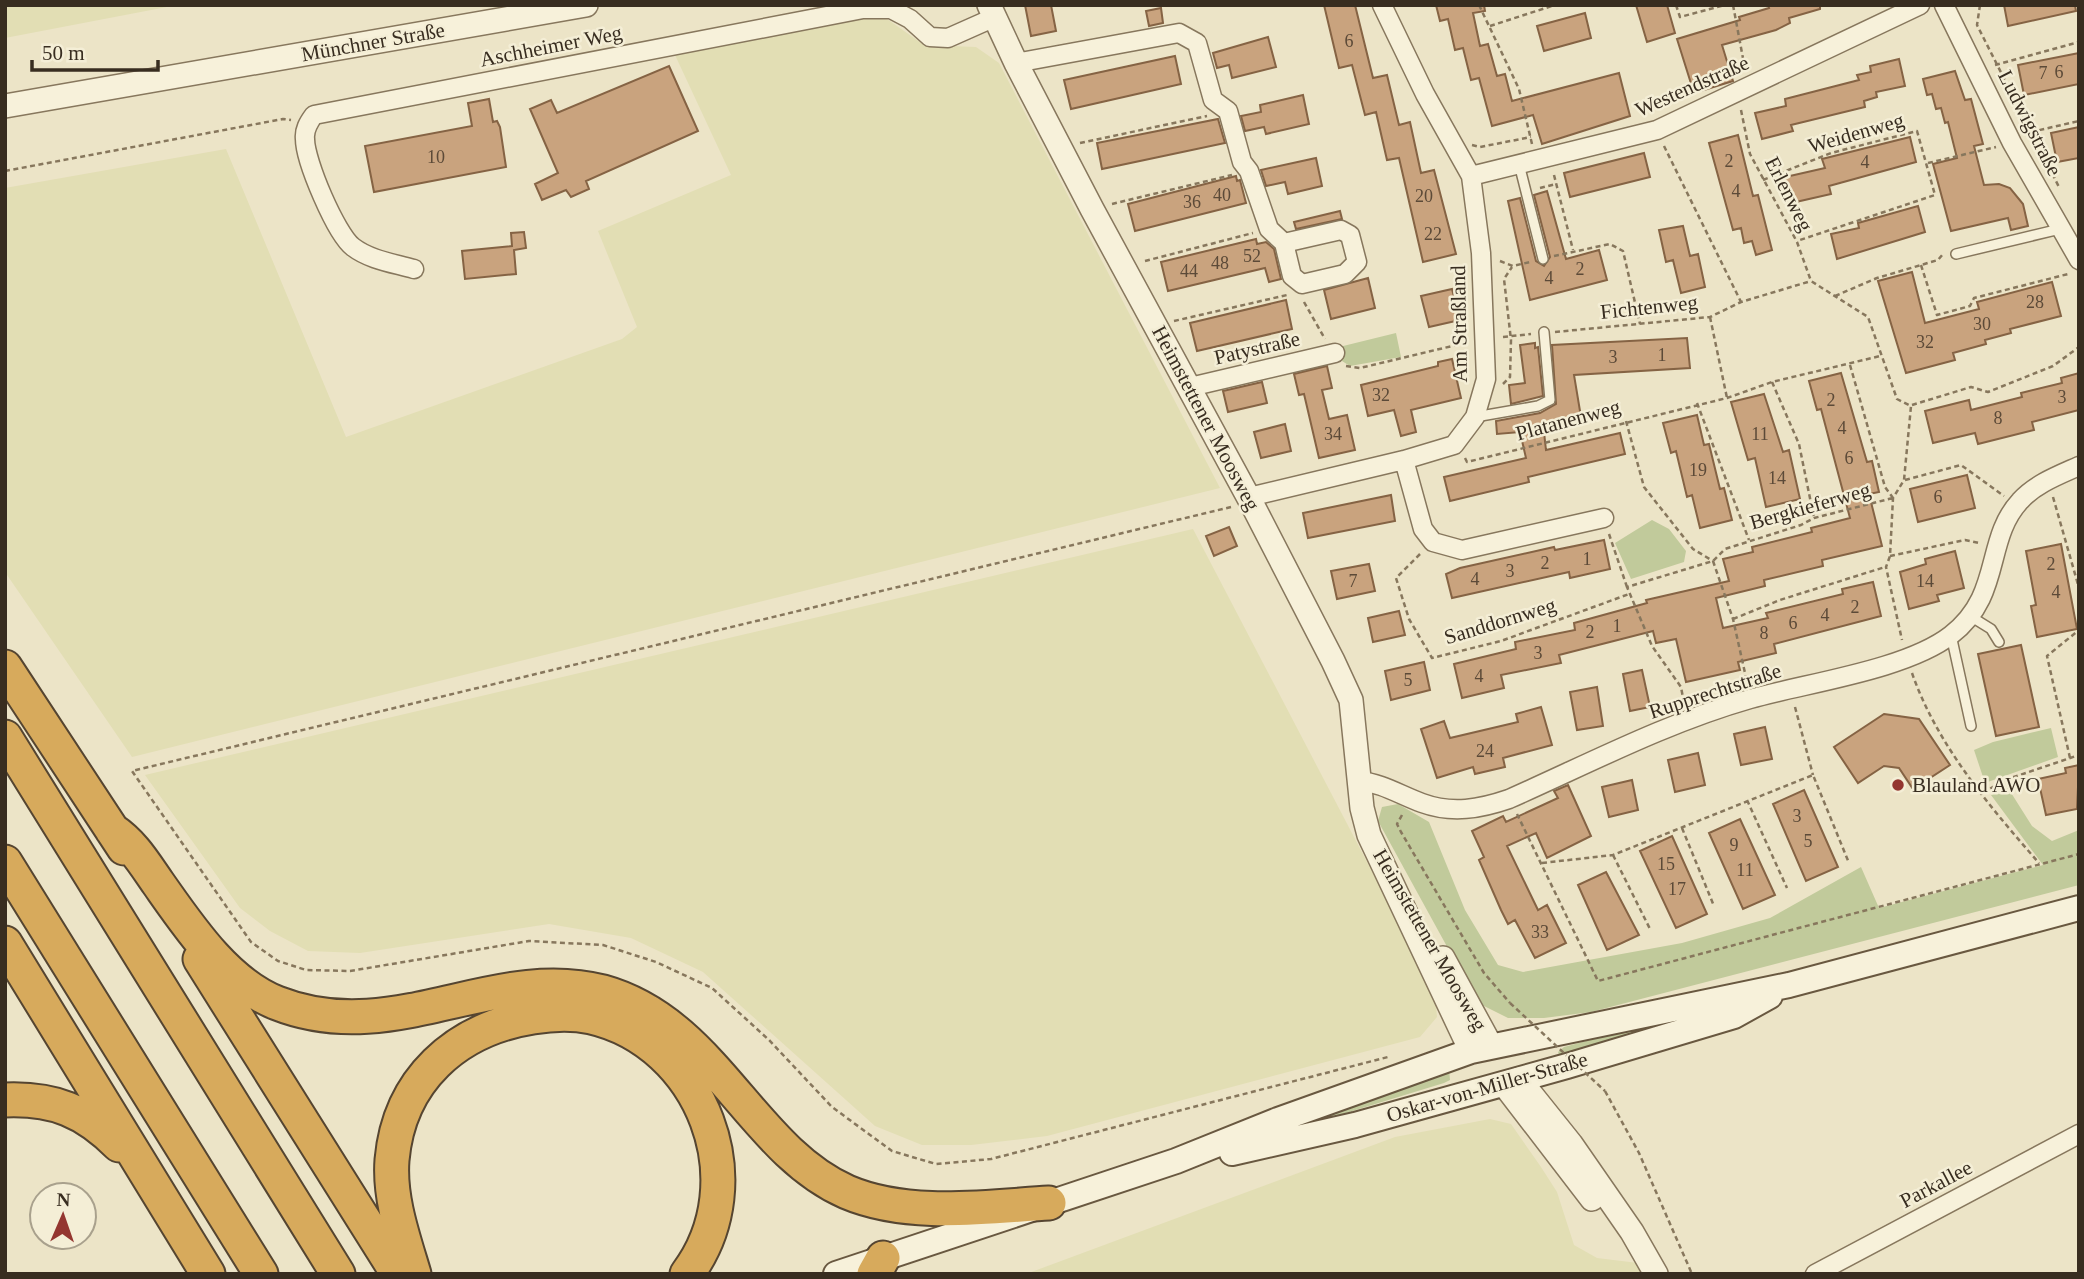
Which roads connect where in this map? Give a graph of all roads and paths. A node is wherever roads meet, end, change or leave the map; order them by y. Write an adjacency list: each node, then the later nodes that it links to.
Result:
1 (586, 5): 18 (street, Münchner Straße)
2 (971, 5): 12 (street)
3 (1382, 5): 32 (street, Am Straßland)
4 (1479, 5): 13 (path)
5 (1555, 5): 13 (path)
6 (1676, 5): 7 (path)
7 (1725, 5)
8 (1733, 5): 17 (path, Erlenweg)
9 (1920, 5): 17 (street, Westendstraße)
10 (1944, 5): 26 (street, Ludwigstraße)
11 (1980, 5): 16 (path)
12 (988, 10): 15 (street, Heimstettener Moosweg); 21 (street, Aschheimer Weg)
13 (1490, 26): 24 (path)
14 (2079, 42): 16 (path)
15 (1016, 63): 19 (street); 27 (street, Heimstettener Moosweg)
16 (1995, 65): 23 (path)
17 (1742, 90): 22 (street, Westendstraße); 33 (path, Erlenweg)
18 (5, 106)
19 (1228, 111): 27 (path); 31 (street)
20 (2079, 121): 23 (path)
21 (308, 124): 30 (path); 50 (street)
22 (1657, 130): 28 (street, Westendstraße); 55 (path)
23 (2031, 132): 26 (path); 35 (path)
24 (1531, 137): 25 (path); 28 (path)
25 (1463, 143)
26 (2012, 143): 29 (path); 39 (street, Ludwigstraße)
27 (1060, 148): 37 (street, Heimstettener Moosweg)
28 (1535, 161): 32 (street, Westendstraße); 34 (path); 36 (lane)
29 (1926, 163): 33 (path, Weidenweg); 40 (path, Weidenweg)
30 (5, 171)
31 (1249, 171): 37 (path); 38 (street)
32 (1471, 176): 43 (street, Am Straßland)
33 (1763, 180): 40 (path, Erlenweg)
34 (1556, 184): 36 (path); 42 (path)
35 (2060, 190)
36 (1526, 192): 45 (lane)
37 (1092, 209): 49 (street, Heimstettener Moosweg)
38 (1269, 229): 41 (street); 49 (path)
39 (2060, 229): 44 (lane); 48 (street, Ludwigstraße)
40 (1797, 242): 51 (path, Erlenweg)
41 (1284, 243)
42 (1573, 251): 45 (path); 58 (path)
43 (1481, 253): 47 (path); 61 (street, Am Straßland)
44 (1956, 254): 46 (path)
45 (1543, 259): 47 (path)
46 (1921, 265): 48 (path); 54 (path)
47 (1513, 266): 60 (path)
48 (2075, 266)
49 (1124, 267): 57 (street, Heimstettener Moosweg)
50 (414, 269)
51 (1811, 281): 54 (path); 55 (path, Fichtenweg)
52 (1300, 292): 63 (path)
53 (1287, 295): 57 (path)
54 (1835, 296): 64 (path)
55 (1741, 302): 56 (path, Fichtenweg)
56 (1710, 317): 58 (path, Fichtenweg); 68 (path)
57 (1156, 325): 67 (street, Heimstettener Moosweg)
58 (1641, 326): 59 (path, Fichtenweg)
59 (1544, 332): 60 (path, Fichtenweg); 71 (lane)
60 (1510, 336): 61 (path, Fichtenweg); 71 (path)
61 (1485, 339): 63 (path, Fichtenweg); 71 (street, Am Straßland)
62 (2079, 347): 70 (path)
63 (1335, 353): 67 (street, Patystraße)
64 (1880, 356): 65 (path, Platanenweg); 70 (path)
65 (1850, 365): 66 (path, Platanenweg); 78 (path)
66 (1772, 382): 68 (path, Platanenweg); 81 (path)
67 (1190, 387): 79 (street, Heimstettener Moosweg)
68 (1727, 398): 69 (path, Platanenweg)
69 (1697, 403): 72 (path, Platanenweg); 83 (path)
70 (1910, 406): 77 (path)
71 (1482, 416): 73 (street, Am Straßland)
72 (1626, 421): 73 (path, Platanenweg); 87 (path)
73 (1454, 445): 74 (street)
74 (1404, 460): 79 (street); 84 (street)
75 (2079, 466): 76 (street, Rupprechtstraße)
76 (2048, 480): 80 (street, Rupprechtstraße); 90 (path)
77 (1904, 481): 78 (path); 80 (path)
78 (1893, 498): 81 (path, Bergkieferweg); 86 (path, Bergkieferweg)
79 (1250, 499): 107 (street, Heimstettener Moosweg); 127 (path)
80 (2021, 499): 85 (street, Rupprechtstraße)
81 (1814, 518): 83 (path, Bergkieferweg)
82 (1604, 519): 84 (street); 89 (path)
83 (1749, 540): 87 (path, Bergkieferweg)
84 (1433, 542): 91 (path, Sanddornweg)
85 (1999, 549): 86 (path); 92 (street, Rupprechtstraße)
86 (1890, 556): 88 (path, Bergkieferweg)
87 (1713, 561): 89 (path, Bergkieferweg); 93 (path)
88 (1886, 567): 93 (path); 97 (path)
89 (1628, 587): 91 (path)
90 (2079, 588)
91 (1630, 593): 101 (path)
92 (1970, 616): 95 (street, Rupprechtstraße); 96 (lane)
93 (1733, 619): 100 (path)
94 (2079, 630): 105 (path)
95 (1951, 635): 97 (street, Rupprechtstraße); 102 (lane)
96 (1999, 642)
97 (1906, 658): 99 (street, Rupprechtstraße); 108 (path)
98 (5, 667): 113 (highway)
99 (1791, 690): 100 (street, Rupprechtstraße); 106 (path)
100 (1751, 699): 101 (street, Rupprechtstraße)
101 (1688, 720): 109 (street, Rupprechtstraße)
102 (1971, 726)
103 (5, 737): 138 (highway)
104 (2079, 755): 105 (path)
105 (2070, 758): 108 (path)
106 (1813, 775): 110 (path); 118 (path)
107 (1359, 781): 111 (street, Rupprechtstraße); 126 (street, Heimstettener Moosweg)
108 (1983, 793): 119 (path)
109 (1509, 799): 111 (street, Rupprechtstraße); 117 (path)
110 (1747, 800): 112 (path); 120 (path)
111 (1437, 807): 143 (path, bridge)
112 (1682, 828): 115 (path); 121 (path)
113 (112, 830): 133 (highway); 139 (highway)
114 (2079, 854): 119 (path)
115 (1613, 855): 117 (path); 123 (path)
116 (5, 862): 137 (highway)
117 (1541, 863): 119 (path)
118 (1849, 863)
119 (2039, 863)
120 (1787, 888)
121 (1714, 906)
122 (2079, 908): 125 (main road, Oskar-von-Miller-Straße)
123 (1650, 929)
124 (5, 943): 132 (highway)
125 (1789, 985): 126 (main road, Oskar-von-Miller-Straße); 128 (main road, Oskar-von-Miller-Straße)
126 (1481, 1048): 128 (main road); 131 (main road, Oskar-von-Miller-Straße)
127 (1394, 1056)
128 (1511, 1081): 131 (main road, Oskar-von-Miller-Straße); 135 (street)
129 (5, 1100): 132 (highway)
130 (2079, 1134): 144 (street, Parkallee)
131 (1176, 1161): 133 (main road, Oskar-von-Miller-Straße)
132 (152, 1180): 136 (highway)
133 (1049, 1203): 134 (main road, Oskar-von-Miller-Straße)
134 (879, 1266): 142 (main road, Oskar-von-Miller-Straße)
135 (1651, 1266)
136 (208, 1274)
137 (261, 1274)
138 (338, 1274)
139 (398, 1274)
140 (414, 1274): 141 (highway)
141 (687, 1274)
142 (836, 1274)
143 (1692, 1274)
144 (1815, 1274)

